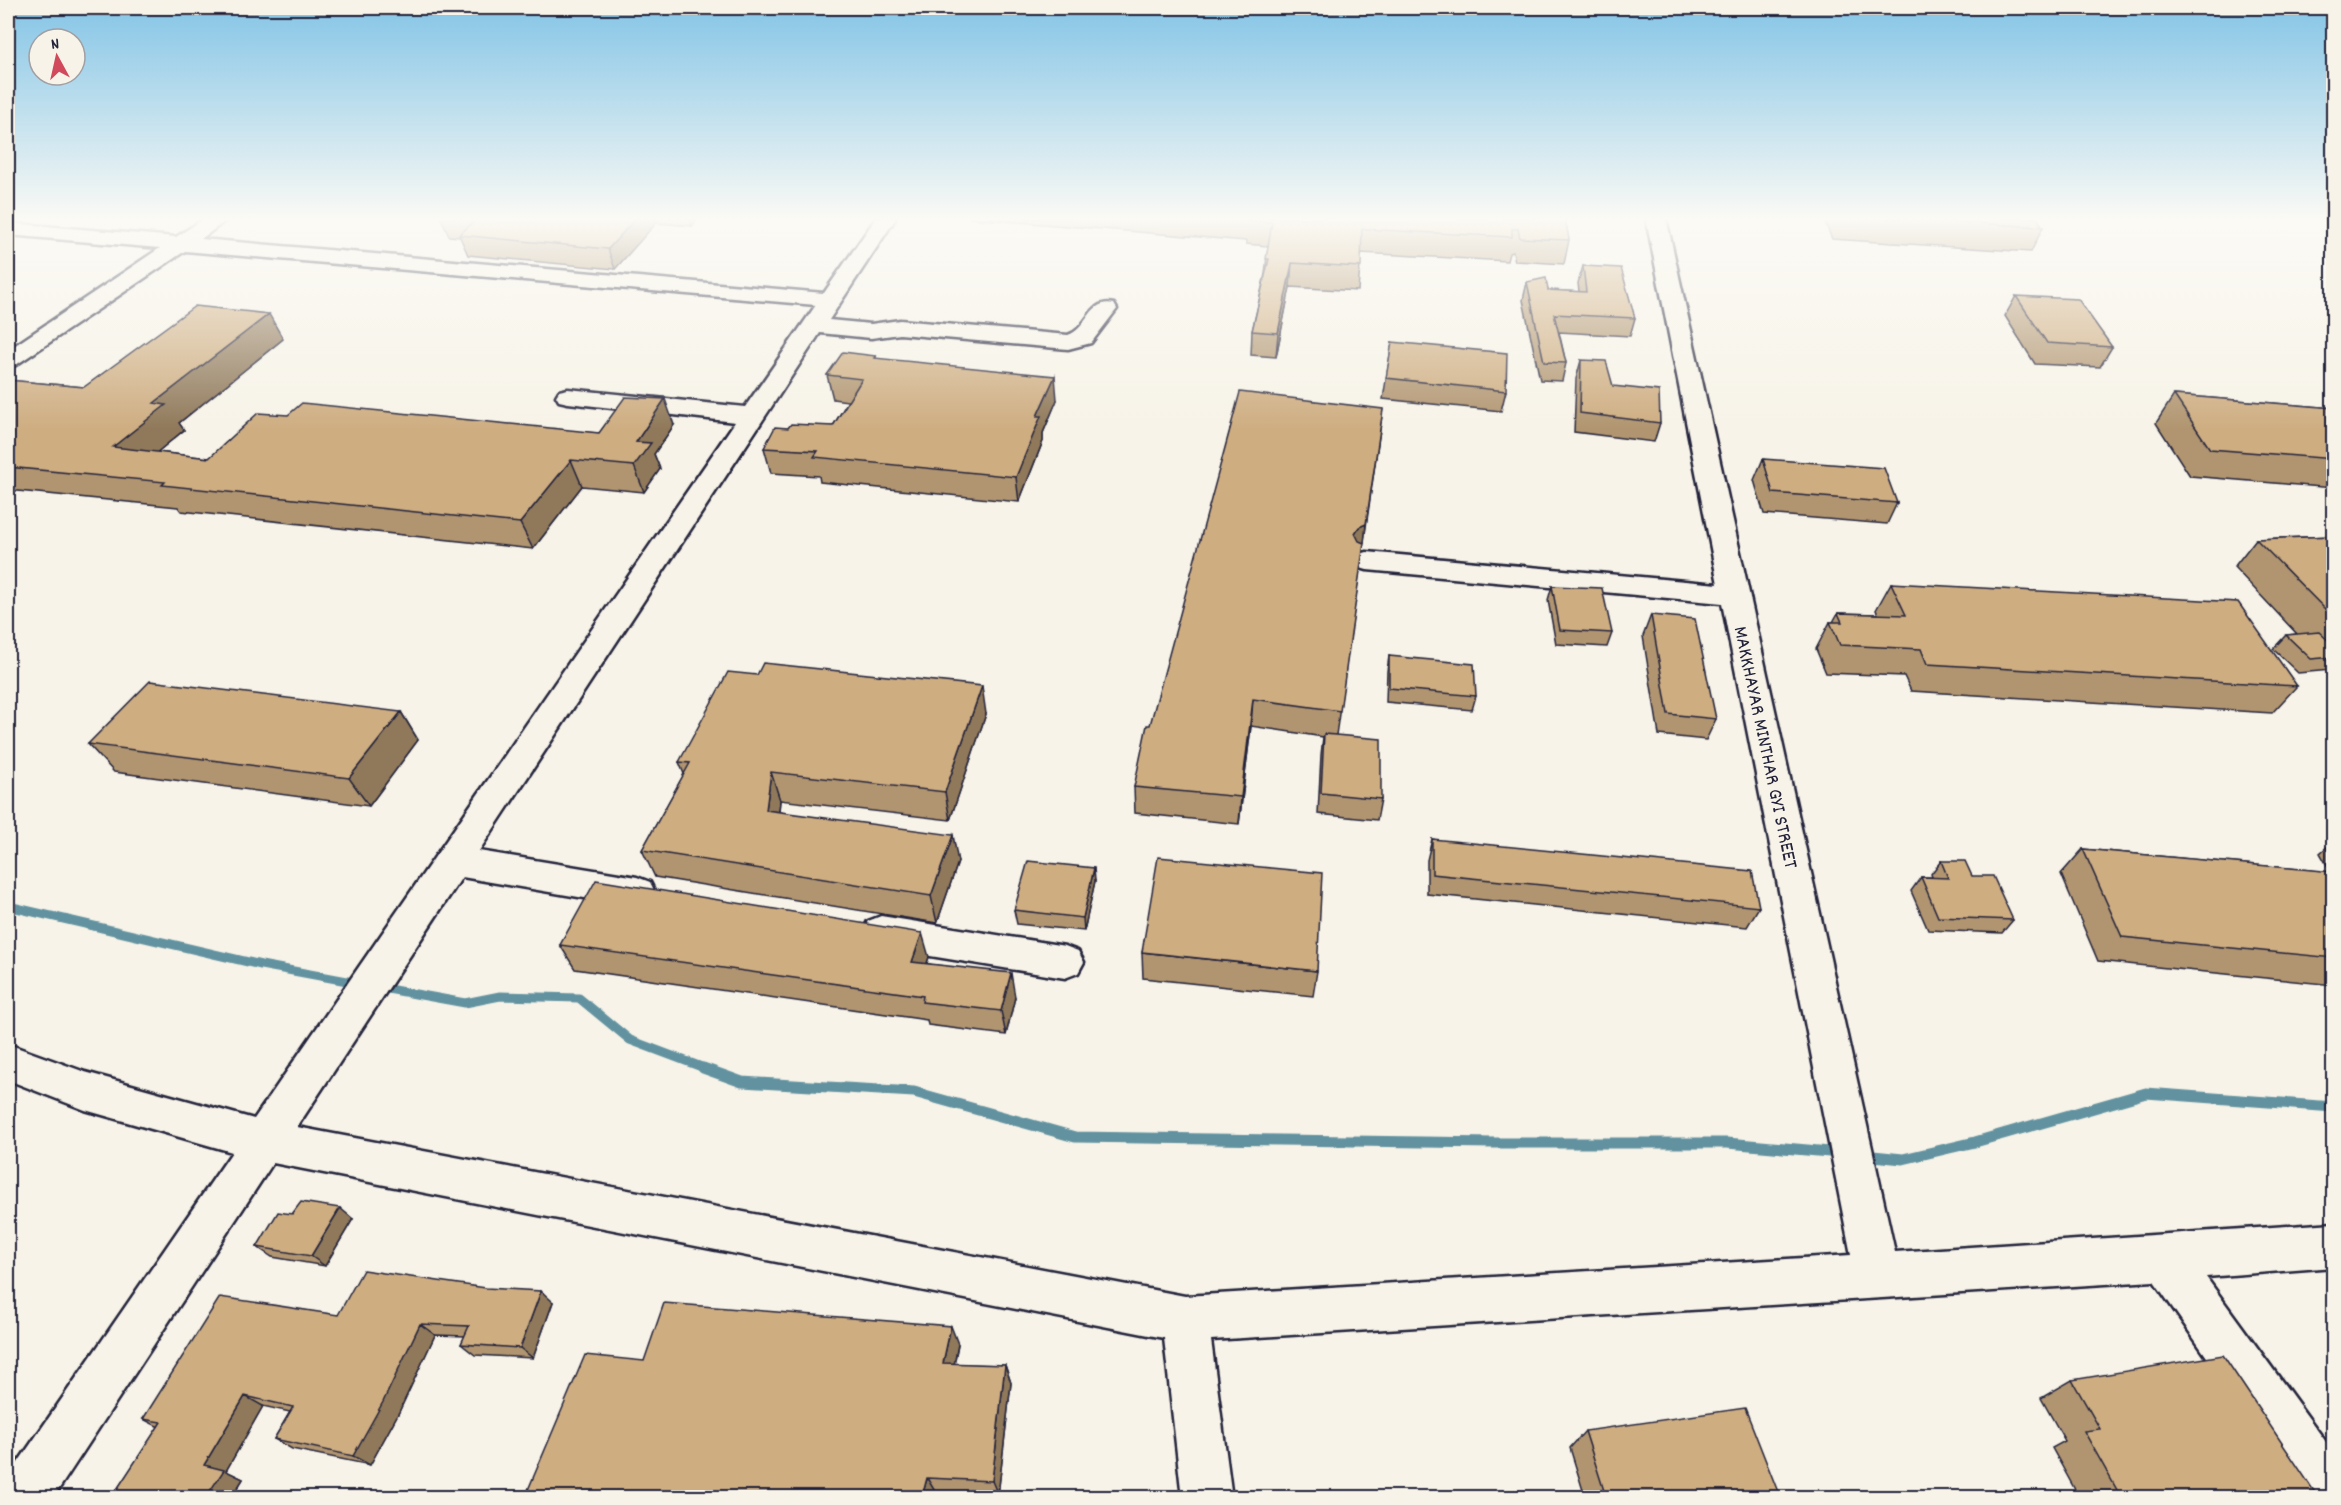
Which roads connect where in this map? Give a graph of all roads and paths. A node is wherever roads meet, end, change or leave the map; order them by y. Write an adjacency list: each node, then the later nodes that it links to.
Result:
1 (114, 288): 7 (street)
2 (592, 288): 6 (street)
3 (839, 288): 6 (street)
4 (1671, 288): 11 (street, MAKKHAYAR MINTHAR GYI STREET)
5 (1106, 309): 6 (street)
6 (823, 313): 9 (street)
7 (8, 360)
8 (568, 396): 9 (street)
9 (754, 416): 12 (street)
10 (1367, 561): 11 (street)
11 (1735, 595): 20 (street, MAKKHAYAR MINTHAR GYI STREET)
12 (453, 861): 13 (street); 17 (street)
13 (674, 898)
14 (846, 926): 15 (street)
15 (1065, 962)
16 (8, 1062): 17 (street)
17 (263, 1141): 21 (street); 23 (street)
18 (2334, 1245): 19 (street)
19 (2165, 1258): 20 (street); 22 (street)
20 (1878, 1276): 21 (street)
21 (1185, 1319): 24 (street)
22 (2334, 1496)
23 (23, 1497)
24 (1206, 1497)

